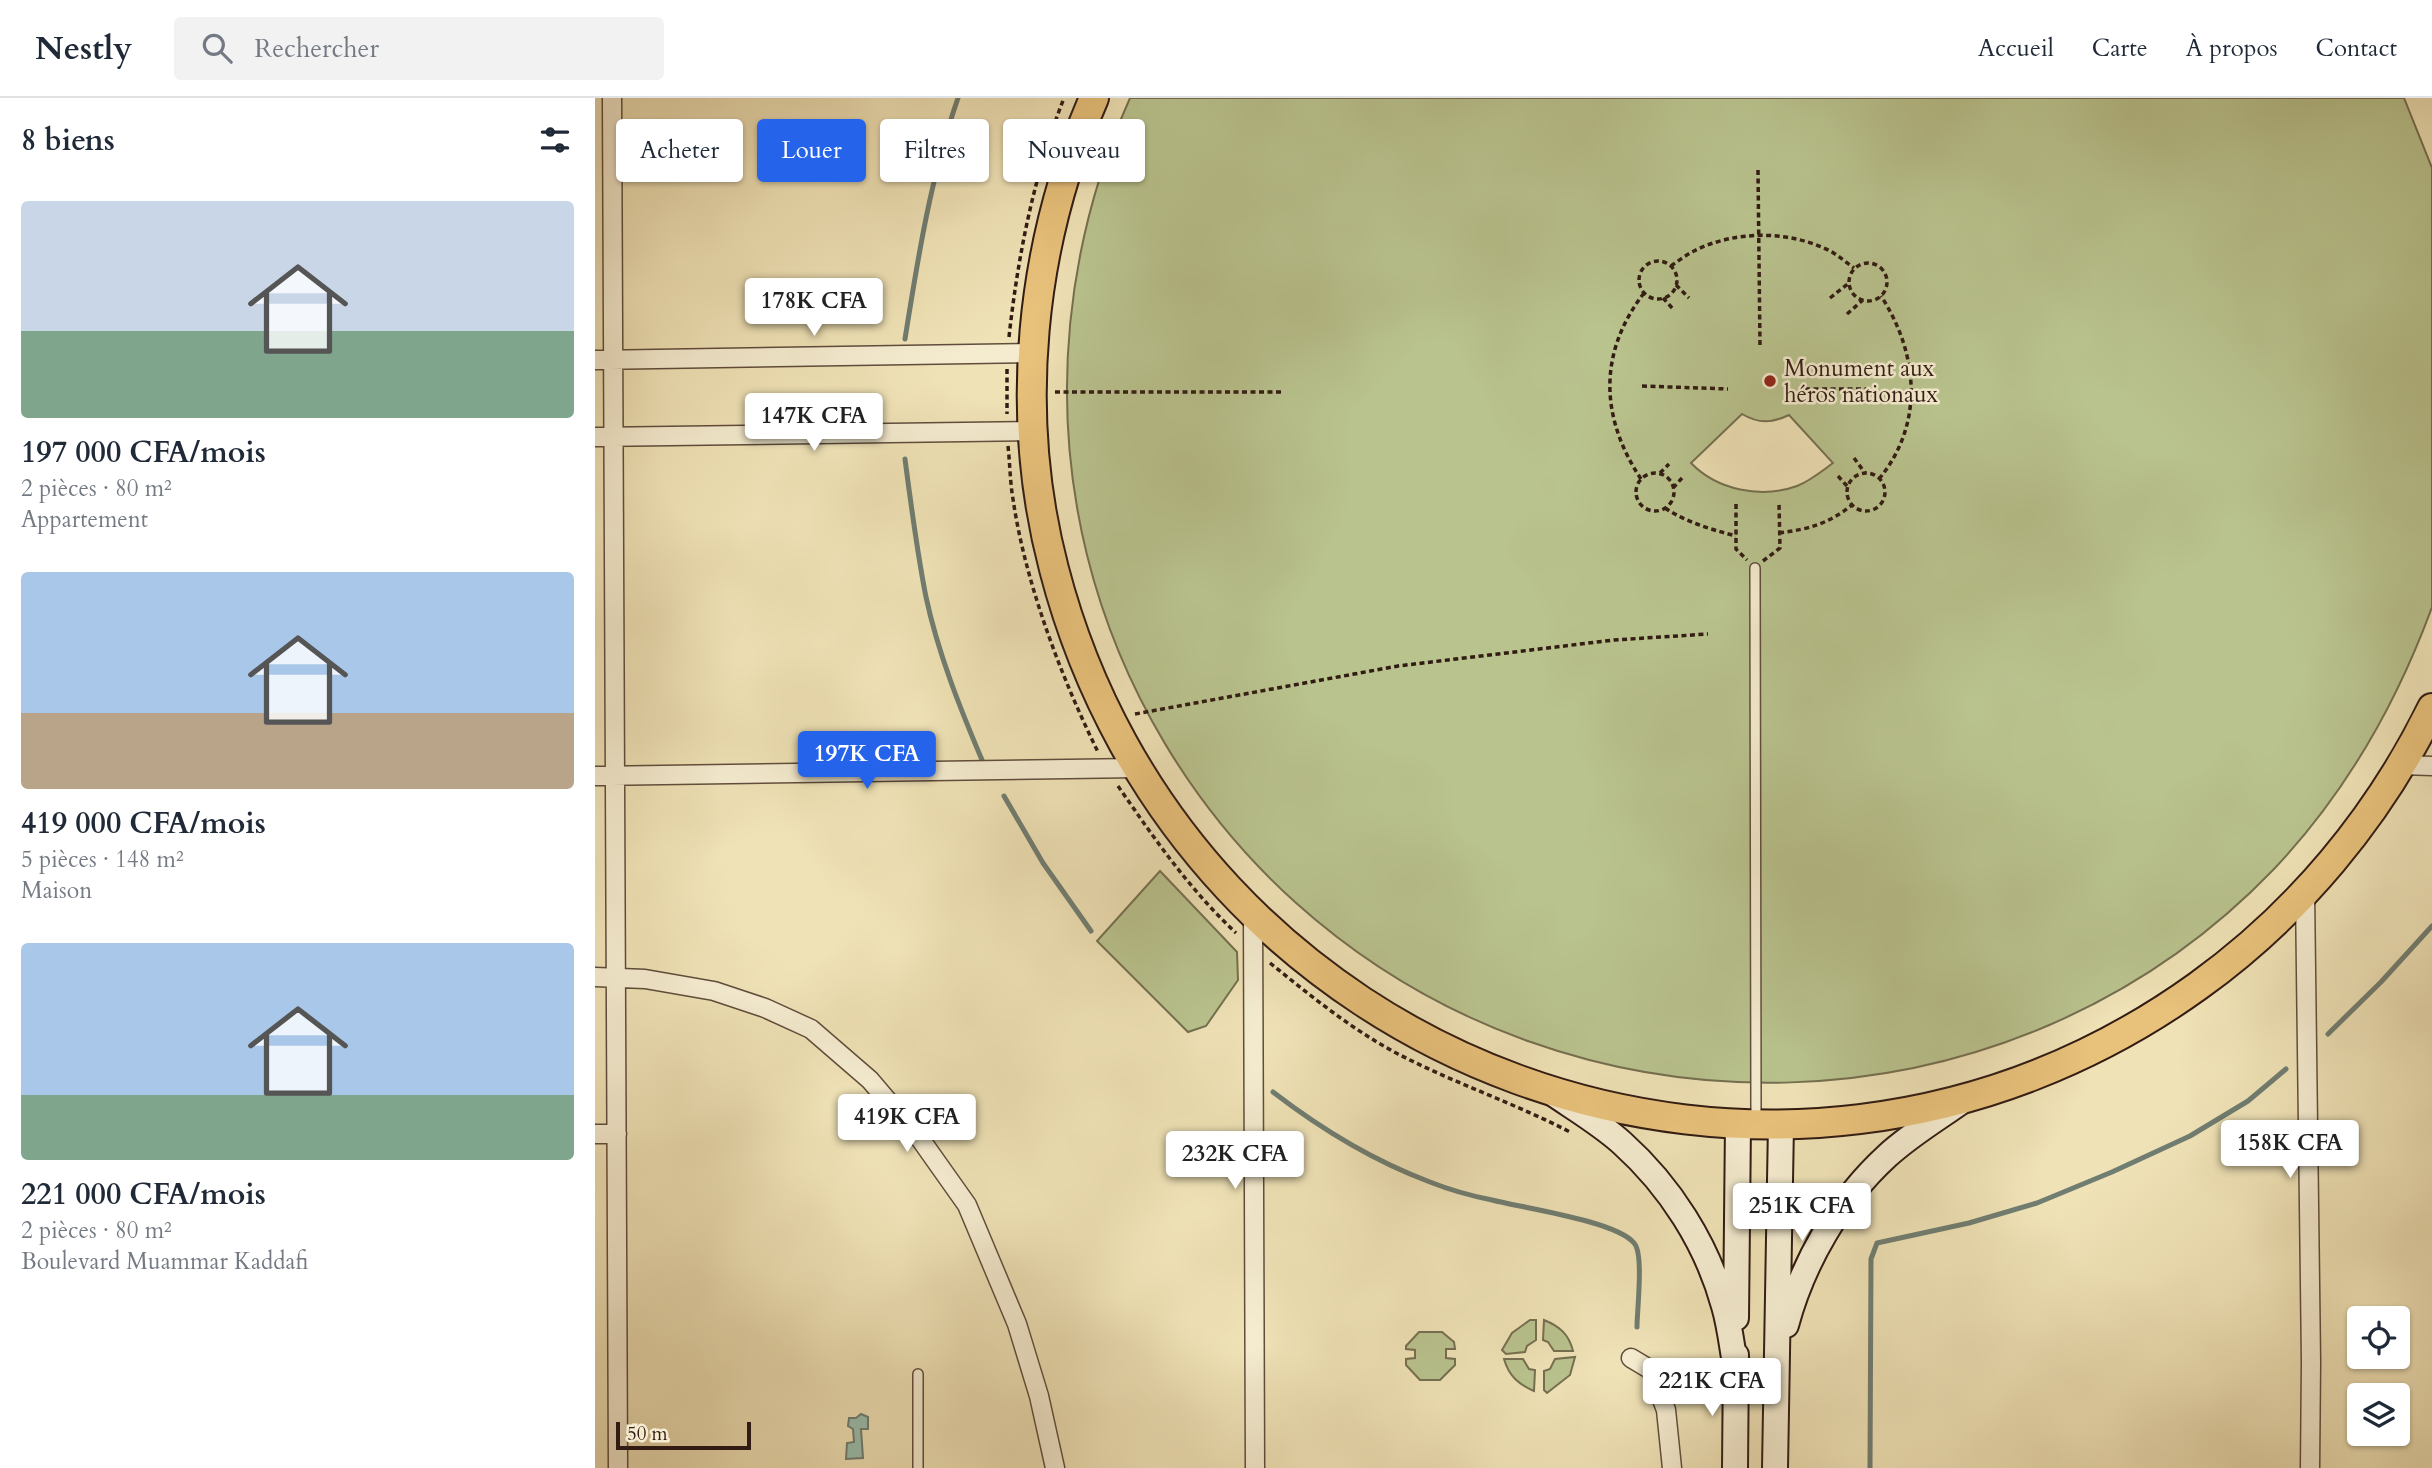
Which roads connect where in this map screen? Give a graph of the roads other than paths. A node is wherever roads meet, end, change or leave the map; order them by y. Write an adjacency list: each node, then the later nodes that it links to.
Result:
1 (612, 98): 4 (street)
2 (1094, 98): 3 (main road)
3 (1020, 354): 4 (street); 5 (main road)
4 (604, 360): 6 (street)
5 (1020, 431): 6 (street); 12 (main road)
6 (613, 436): 7 (street); 14 (street)
7 (595, 437)
8 (1755, 568): 21 (lane)
9 (2432, 708): 10 (main road)
10 (2401, 765): 11 (street); 15 (main road)
11 (2432, 766)
12 (1137, 768): 14 (street); 16 (main road)
13 (595, 776): 14 (street)
14 (615, 776): 18 (street)
15 (2305, 892): 20 (main road); 35 (street)
16 (1253, 914): 19 (main road); 31 (street)
17 (595, 977): 18 (street)
18 (616, 977): 23 (street); 30 (street)
19 (1548, 1090): 21 (main road); 26 (main road)
20 (1969, 1096): 21 (main road); 25 (main road)
21 (1758, 1123): 25 (main road); 26 (main road)
22 (595, 1134): 23 (street)
23 (617, 1135): 28 (street)
24 (1631, 1358): 32 (street)
25 (1776, 1362): 34 (main road)
26 (1736, 1369): 33 (main road)
27 (918, 1374): 29 (lane)
28 (618, 1468)
29 (918, 1468)
30 (1055, 1468)
31 (1255, 1468)
32 (1672, 1468)
33 (1735, 1468)
34 (1775, 1468)
35 (2310, 1468)

